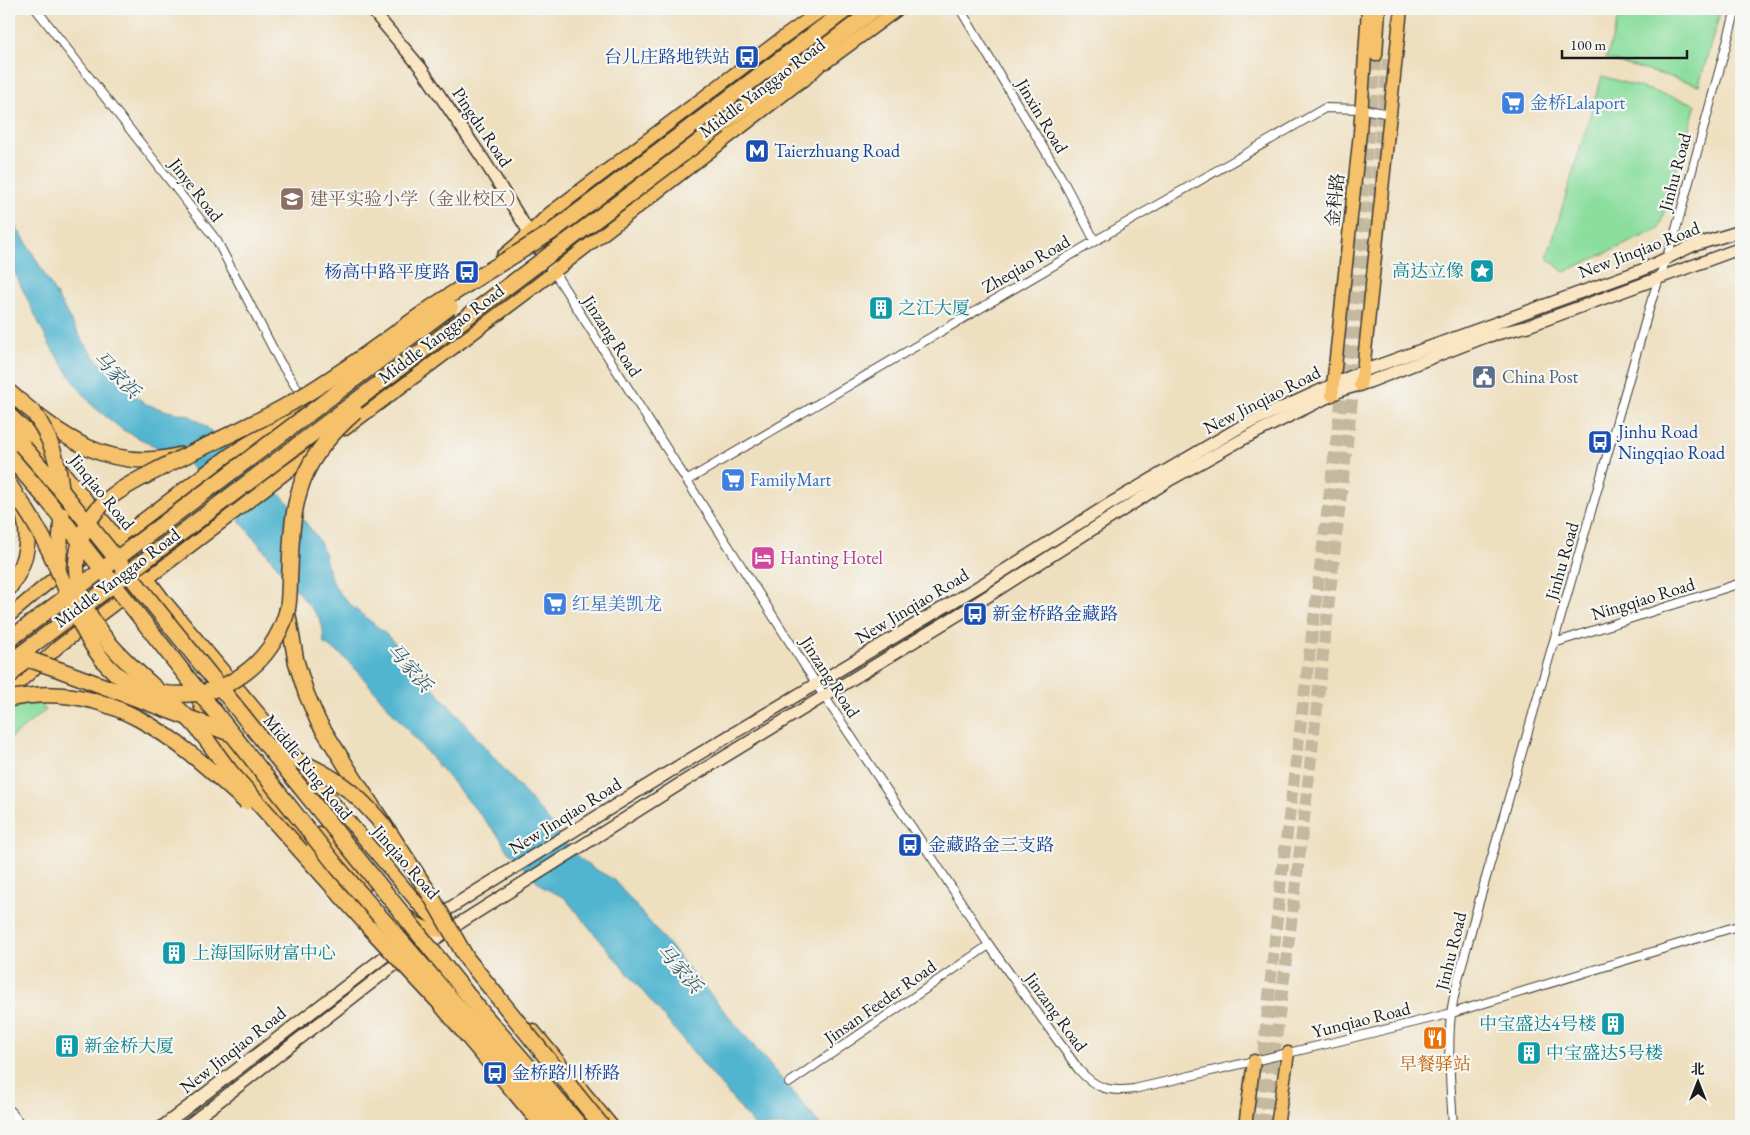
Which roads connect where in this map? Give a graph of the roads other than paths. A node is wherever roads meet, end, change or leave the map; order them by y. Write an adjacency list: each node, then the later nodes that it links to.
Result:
1 (36, 9): 32 (street, Jinye Road)
2 (372, 9): 19 (street, Pingdu Road)
3 (823, 9): 19 (main road, Middle Yanggao Road)
4 (834, 9): 14 (highway)
5 (846, 9): 14 (highway, Middle Yanggao Road)
6 (876, 9): 15 (highway); 26 (highway, Middle Yanggao Road, bridge)
7 (898, 9): 15 (main road, Middle Yanggao Road)
8 (960, 9): 21 (street, Jinxin Road)
9 (1368, 9): 16 (main road, 金科路)
10 (1379, 9): 11 (main road)
11 (1392, 9)
12 (1400, 9): 17 (main road)
13 (1736, 9): 23 (street, Jinhu Road)
14 (770, 67): 20 (highway, Middle Yanggao Road)
15 (803, 79): 24 (main road, Middle Yanggao Road)
16 (1362, 109): 17 (street, Zheqiao Road); 21 (street, Zheqiao Road); 29 (main road, 金科路)
17 (1390, 114): 27 (main road)
18 (1741, 231): 23 (street, New Jinqiao Road)
19 (529, 232): 24 (street, Pingdu Road); 32 (main road, Middle Yanggao Road)
20 (550, 233): 40 (highway, bridge); 56 (highway, Middle Yanggao Road, bridge)
21 (1095, 241): 43 (street, Zheqiao Road)
22 (1741, 248): 25 (street, New Jinqiao Road)
23 (1665, 259): 25 (street, Jinhu Road); 27 (street, New Jinqiao Road)
24 (554, 272): 43 (street, Jinzang Road); 49 (main road, Middle Yanggao Road, bridge)
25 (1658, 278): 28 (street, New Jinqiao Road); 57 (street, Jinhu Road)
26 (498, 294): 54 (highway, bridge); 59 (highway, Middle Yanggao Road, bridge)
27 (1363, 371): 28 (main road); 29 (street, New Jinqiao Road)
28 (1360, 385): 29 (street, New Jinqiao Road)
29 (1332, 390): 61 (street, New Jinqiao Road); 65 (street, New Jinqiao Road)
30 (9, 392): 34 (highway)
31 (9, 401): 37 (main road, Jinqiao Road)
32 (308, 406): 46 (main road, Middle Yanggao Road)
33 (9, 413): 37 (main road, Jinqiao Road)
34 (34, 413): 40 (highway, bridge); 60 (highway, bridge)
35 (9, 422): 39 (highway)
36 (9, 430): 39 (highway, Middle Ring Road)
37 (27, 430): 46 (main road, Jinqiao Road)
38 (9, 445): 47 (main road)
39 (25, 449): 92 (highway, Middle Ring Road, bridge)
40 (189, 453): 69 (highway, bridge)
41 (9, 456): 70 (highway, bridge)
42 (9, 466): 48 (main road)
43 (688, 480): 61 (street, Jinzang Road)
44 (9, 484): 45 (highway)
45 (19, 499): 51 (highway, bridge); 54 (highway, bridge)
46 (117, 538): 47 (main road, Middle Yanggao Road); 49 (main road, Jinqiao Road)
47 (100, 549): 48 (main road, Middle Yanggao Road); 49 (main road)
48 (88, 557): 52 (main road); 53 (main road); 55 (main road, Middle Yanggao Road)
49 (147, 578): 52 (main road, Middle Yanggao Road); 62 (main road, Jinqiao Road)
50 (1741, 584): 57 (street, Ningqiao Road)
51 (9, 588)
52 (133, 589): 53 (main road, Middle Yanggao Road); 62 (main road)
53 (119, 600): 63 (main road, Middle Yanggao Road); 64 (main road)
54 (287, 610): 68 (highway, bridge)
55 (9, 616)
56 (9, 640)
57 (1554, 643): 80 (street, Jinhu Road)
58 (9, 656): 68 (highway, bridge)
59 (9, 663)
60 (9, 677)
61 (817, 684): 65 (street, Jinzang Road); 71 (street, New Jinqiao Road)
62 (235, 686): 71 (main road, Jinqiao Road)
63 (9, 692)
64 (196, 694): 67 (main road); 77 (main road)
65 (824, 696): 74 (street, New Jinqiao Road); 76 (street, Jinzang Road)
66 (9, 699): 69 (highway, bridge)
67 (319, 833): 73 (main road); 75 (main road)
68 (389, 833): 93 (highway, bridge)
69 (301, 852): 79 (highway, bridge)
70 (352, 885): 79 (highway, bridge); 91 (highway, bridge)
71 (433, 919): 73 (street, New Jinqiao Road); 74 (main road, Jinqiao Road)
72 (1741, 925): 80 (street, Yunqiao Road)
73 (422, 927): 74 (main road); 75 (street, New Jinqiao Road)
74 (447, 931): 78 (street, New Jinqiao Road); 94 (main road, Jinqiao Road)
75 (407, 939): 77 (street, New Jinqiao Road); 78 (main road)
76 (989, 945): 83 (street, Jinsan Feeder Road); 84 (street, Jinzang Road)
77 (396, 947): 78 (main road); 87 (street, New Jinqiao Road)
78 (416, 953): 88 (street, New Jinqiao Road); 90 (main road)
79 (438, 1001): 89 (highway, bridge)
80 (1452, 1013): 81 (street, Yunqiao Road); 97 (street, Jinhu Road)
81 (1288, 1053): 82 (street, Yunqiao Road); 96 (main road)
82 (1254, 1061): 84 (street, Yunqiao Road); 95 (main road)
83 (789, 1083)
84 (1098, 1086)
85 (9, 1109): 86 (street)
86 (22, 1126)
87 (163, 1126)
88 (187, 1126)
89 (543, 1126)
90 (552, 1126)
91 (561, 1126)
92 (580, 1126)
93 (602, 1126)
94 (612, 1126)
95 (1245, 1126)
96 (1277, 1126)
97 (1454, 1126)

